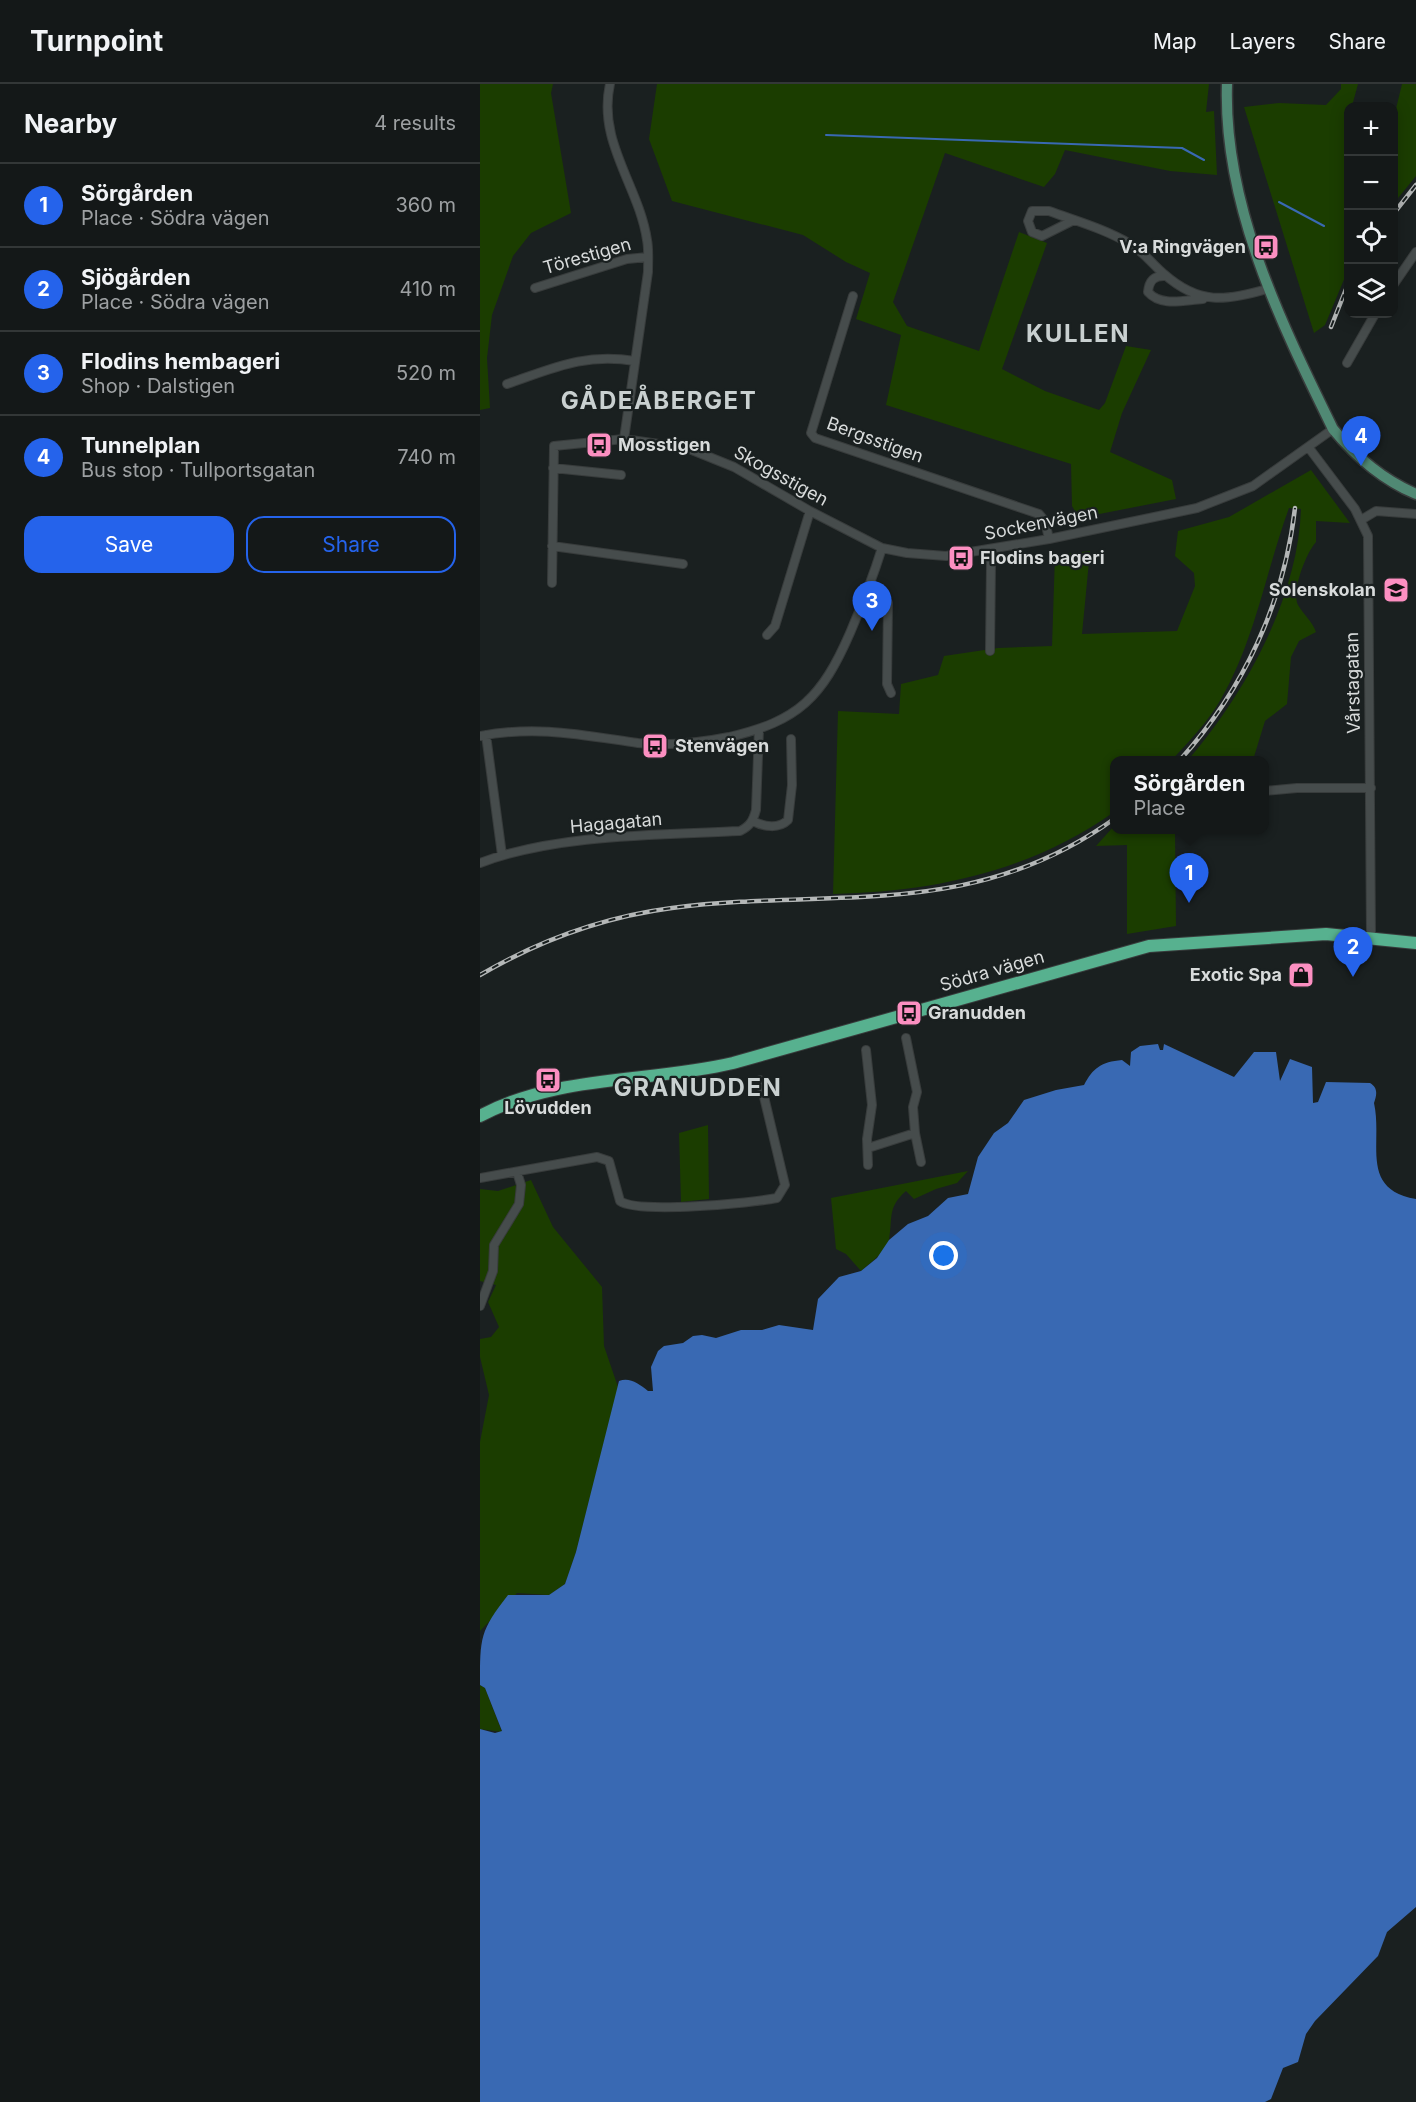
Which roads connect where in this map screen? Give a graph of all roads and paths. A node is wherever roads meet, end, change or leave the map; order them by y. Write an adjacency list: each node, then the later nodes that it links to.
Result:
1 (610, 84): 5 (street)
2 (1227, 84): 9 (main road)
3 (1074, 220): 3 (street); 6 (street)
4 (1416, 252): 7 (street)
5 (648, 257): 8 (street, Törestigen); 13 (street)
6 (1166, 276): 11 (street); 11 (street)
7 (1398, 278)
8 (535, 288)
9 (1267, 289): 11 (street); 16 (main road)
10 (853, 296): 25 (street, Bergsstigen)
11 (1207, 298)
12 (1373, 318): 14 (street)
13 (635, 361): 15 (street); 17 (street)
14 (1347, 363)
15 (507, 384)
16 (1333, 429): 18 (street, Sockenvägen); 21 (main road)
17 (624, 439): 19 (street); 22 (street, Skogsstigen)
18 (1309, 448): 24 (street, Vårstagatan); 25 (street, Sockenvägen)
19 (553, 468): 20 (street); 26 (street)
20 (621, 475)
21 (1416, 494)
22 (810, 512): 27 (street, Skogsstigen); 32 (street)
23 (1416, 514): 24 (street)
24 (1361, 520): 38 (street, Vårstagatan)
25 (1049, 538): 28 (street, Sockenvägen)
26 (552, 546): 29 (street); 30 (street)
27 (882, 548): 28 (street, Sockenvägen); 31 (street)
28 (988, 550): 33 (street)
29 (682, 564)
30 (552, 583)
31 (869, 590): 34 (street); 35 (street)
32 (766, 635)
33 (990, 651)
34 (891, 693)
35 (759, 729): 36 (street); 40 (street)
36 (483, 735): 41 (street)
37 (791, 739): 40 (street, Hagagatan)
38 (1371, 788): 39 (street); 43 (street, Vårstagatan)
39 (1269, 791)
40 (753, 821): 41 (street, Hagagatan)
41 (502, 855): 42 (street, Hagagatan)
42 (480, 863)
43 (1371, 937): 44 (highway, Södra vägen); 48 (highway, Södra vägen)
44 (1416, 943)
45 (906, 1038): 49 (street)
46 (866, 1050): 50 (street)
47 (759, 1080): 53 (street)
48 (480, 1116)
49 (915, 1133): 50 (street); 51 (street)
50 (867, 1148): 52 (street)
51 (921, 1162)
52 (868, 1164)
53 (517, 1172): 54 (street); 55 (street)
54 (480, 1178)
55 (480, 1306)

